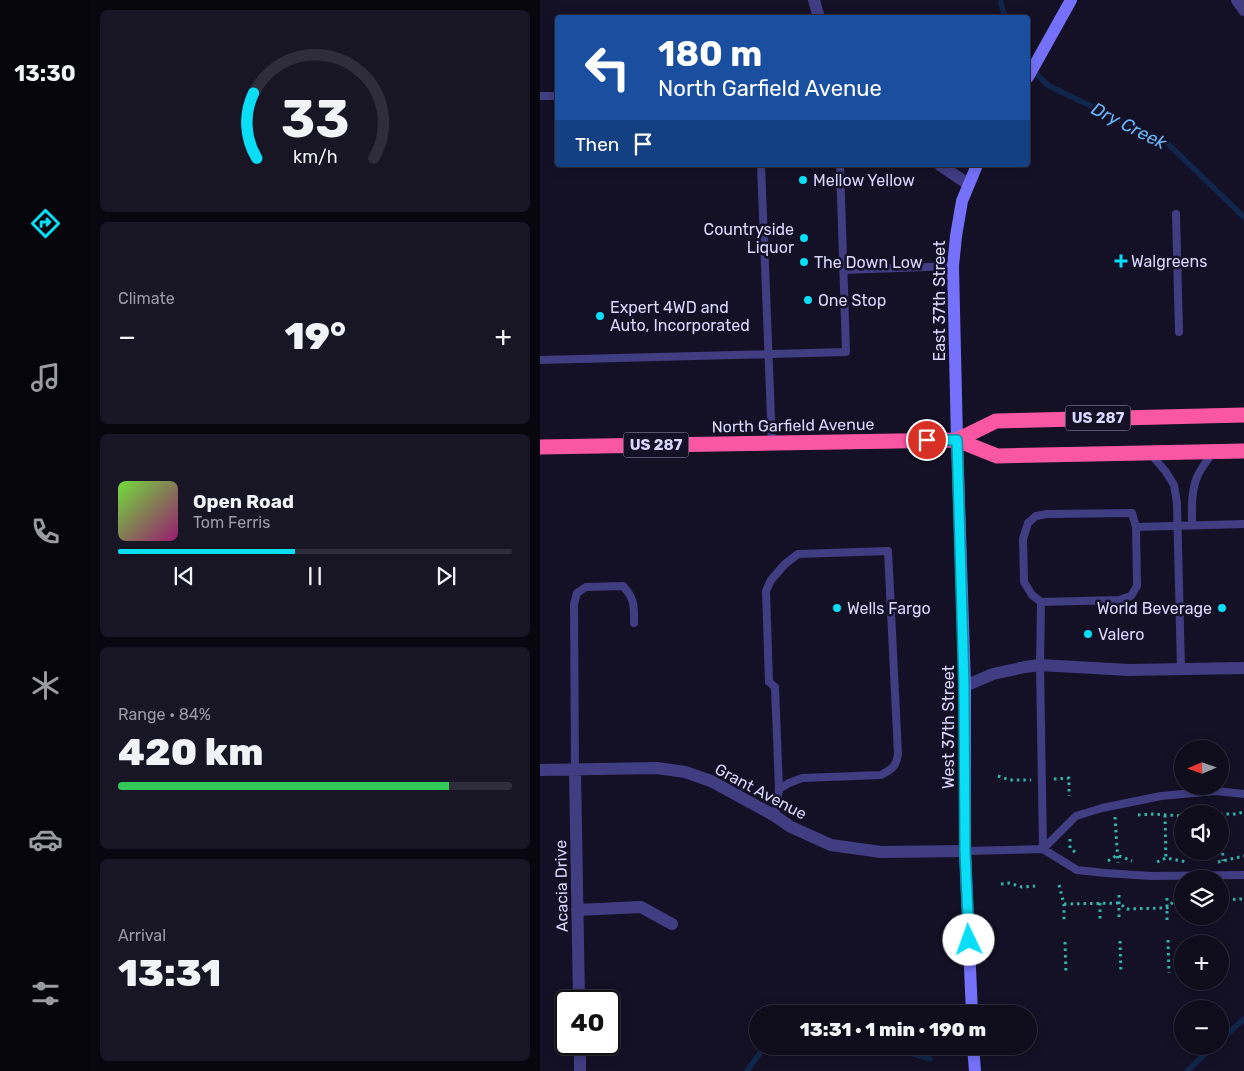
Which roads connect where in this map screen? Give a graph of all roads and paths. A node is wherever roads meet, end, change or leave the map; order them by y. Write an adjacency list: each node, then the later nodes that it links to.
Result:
1 (814, 0): 5 (street)
2 (1071, 0): 6 (street)
3 (1237, 0): 4 (street)
4 (1244, 10)
5 (818, 15)
6 (1030, 74)
7 (540, 96): 8 (lane)
8 (555, 96)
9 (761, 167): 18 (lane)
10 (840, 167): 16 (lane)
11 (943, 167): 13 (street)
12 (976, 167): 13 (street, East 37th Street)
13 (968, 184): 15 (street, East 37th Street)
14 (1176, 214): 17 (lane)
15 (953, 266): 16 (lane); 21 (street, East 37th Street)
16 (843, 270): 18 (lane)
17 (1179, 332)
18 (768, 354): 19 (lane); 22 (lane)
19 (540, 360)
20 (1244, 415): 21 (highway, North Garfield Avenue / US 287)
21 (957, 440): 22 (highway, North Garfield Avenue / US 287); 26 (highway, North Garfield Avenue / US 287); 36 (street, West 37th Street)
22 (772, 443): 23 (highway, North Garfield Avenue / US 287)
23 (540, 447)
24 (1244, 451): 25 (highway, North Garfield Avenue / US 287)
25 (1213, 452): 26 (highway, North Garfield Avenue / US 287); 28 (lane)
26 (1150, 453): 29 (lane)
27 (1244, 524): 28 (lane)
28 (1192, 525): 29 (lane)
29 (1178, 526): 30 (lane); 35 (lane)
30 (1136, 527): 31 (lane); 31 (lane)
31 (1041, 602): 33 (lane)
32 (634, 623): 38 (lane)
33 (1040, 665): 35 (street); 36 (street); 55 (lane)
34 (1244, 668): 35 (street)
35 (1182, 669)
36 (964, 686): 56 (street, West 37th Street)
37 (540, 770): 38 (street, Grant Avenue)
38 (575, 770): 49 (street, Grant Avenue); 81 (street, Acacia Drive)
39 (998, 776): 41 (path)
40 (1054, 779): 44 (path)
41 (1031, 780)
42 (778, 789): 42 (lane); 49 (lane)
43 (1244, 794): 55 (lane)
44 (1069, 796)
45 (1244, 812): 46 (path)
46 (1229, 814)
47 (1134, 815): 48 (path)
48 (1165, 815): 51 (path); 60 (path)
49 (775, 816): 56 (street, Grant Avenue)
50 (1124, 816): 52 (path)
51 (1174, 816)
52 (1115, 818): 53 (path); 57 (path)
53 (1107, 819)
54 (1071, 837): 58 (path)
55 (1042, 849): 56 (lane); 68 (lane)
56 (965, 851): 94 (street, West 37th Street)
57 (1117, 855): 63 (path); 65 (path); 66 (path)
58 (1079, 856)
59 (1244, 856): 62 (path)
60 (1166, 861): 64 (path); 67 (path)
61 (1216, 862): 62 (path)
62 (1223, 862)
63 (1118, 863)
64 (1194, 863)
65 (1103, 864)
66 (1136, 864)
67 (1154, 864)
68 (1244, 875)
69 (1001, 884): 71 (path)
70 (1059, 885): 79 (path)
71 (1035, 886)
72 (1119, 895): 78 (path)
73 (1167, 895): 80 (path)
74 (1242, 899): 75 (path)
75 (1229, 900)
76 (1174, 901): 80 (path)
77 (1100, 903): 78 (path); 79 (path); 85 (path)
78 (1119, 903): 80 (path); 83 (path)
79 (1064, 904): 84 (path)
80 (1167, 908): 82 (path)
81 (577, 910): 86 (street); 93 (street, Acacia Drive)
82 (1167, 920)
83 (1120, 921)
84 (1064, 922)
85 (1100, 922)
86 (672, 924)
87 (1168, 940): 90 (path)
88 (1120, 941): 91 (path)
89 (1065, 942): 92 (path)
90 (1169, 972)
91 (1121, 973)
92 (1066, 974)
93 (579, 990)
94 (972, 1005)
95 (580, 1055): 97 (street)
96 (974, 1055): 98 (street)
97 (580, 1071)
98 (975, 1071)

